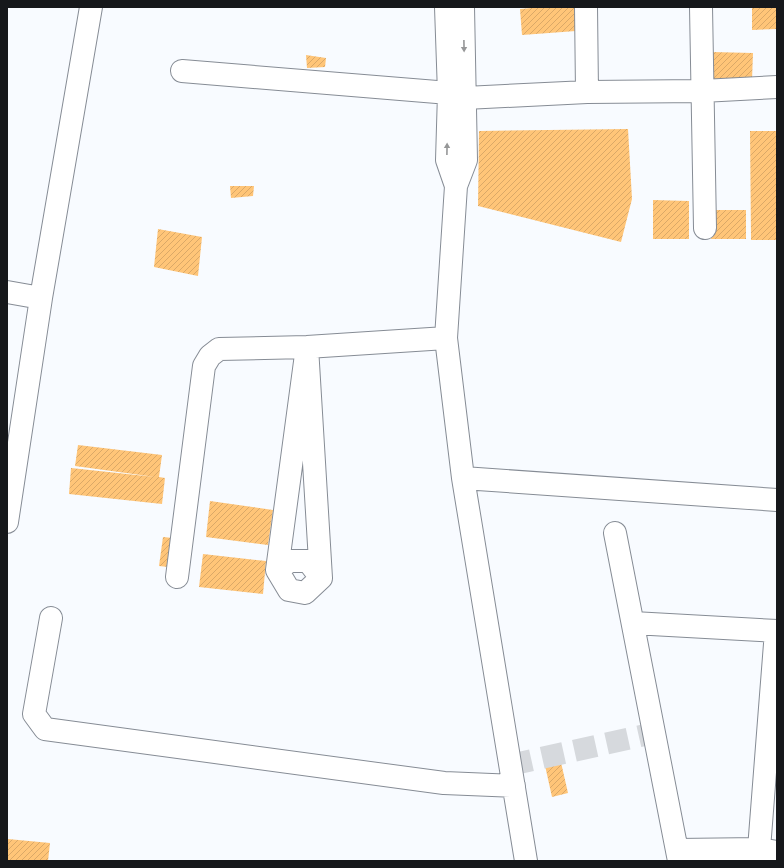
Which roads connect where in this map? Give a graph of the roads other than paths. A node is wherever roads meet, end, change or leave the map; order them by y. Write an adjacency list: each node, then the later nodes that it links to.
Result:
1 (91, 7): 13 (street)
2 (446, 7): 10 (street)
3 (463, 7): 10 (street, one-way to 10)
4 (586, 7): 9 (street)
5 (701, 7): 8 (street)
6 (182, 71): 10 (street)
7 (777, 87): 8 (street)
8 (702, 91): 9 (street); 11 (street)
9 (587, 92): 10 (street)
10 (457, 95): 14 (street)
11 (705, 228)
12 (7, 292): 13 (street)
13 (41, 298): 18 (street)
14 (446, 338): 15 (street); 16 (street)
15 (307, 347): 15 (street); 20 (street)
16 (463, 478): 17 (street); 24 (street)
17 (777, 500)
18 (7, 522)
19 (616, 533): 22 (street)
20 (177, 577)
21 (51, 618): 24 (street)
22 (633, 622): 23 (street); 26 (street)
23 (777, 631): 25 (street)
24 (514, 786): 27 (street)
25 (768, 851): 26 (street)
26 (678, 855)
27 (526, 861)

